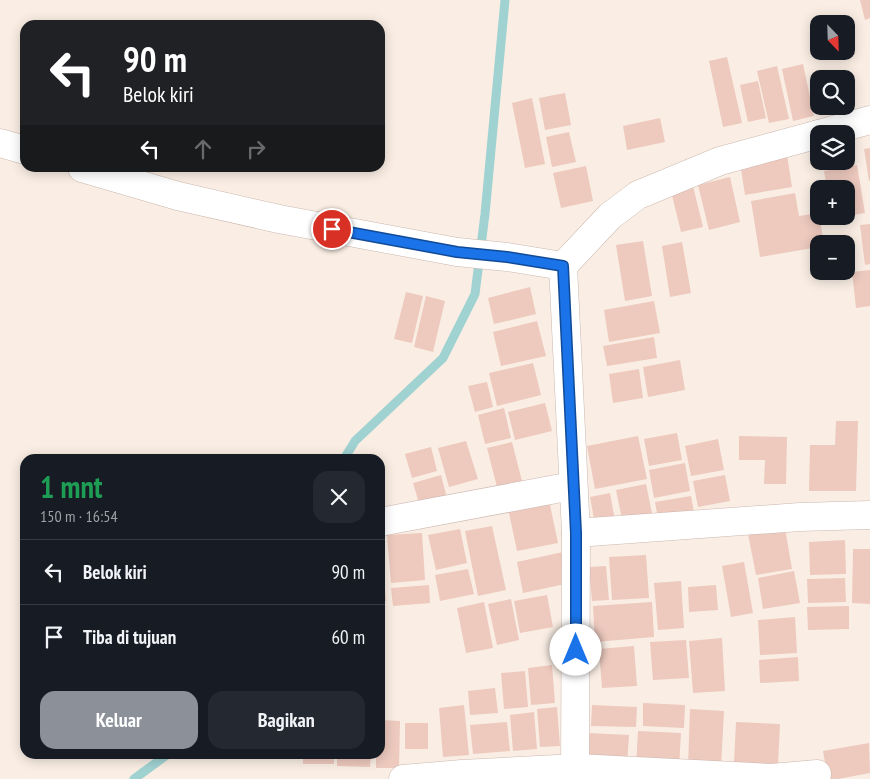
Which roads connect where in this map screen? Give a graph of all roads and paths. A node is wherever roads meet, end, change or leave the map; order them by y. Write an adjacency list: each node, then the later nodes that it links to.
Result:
1 (870, 120): 2 (street)
2 (852, 125)
3 (810, 137): 7 (street)
4 (0, 143): 5 (street)
5 (20, 149)
6 (96, 172): 7 (street)
7 (563, 266): 8 (street)
8 (572, 486): 10 (street); 11 (street)
9 (870, 515): 11 (street)
10 (385, 521)
11 (576, 533): 12 (street)
12 (576, 773): 14 (street); 15 (street)
13 (817, 774): 15 (street)
14 (403, 779)
15 (771, 779)

